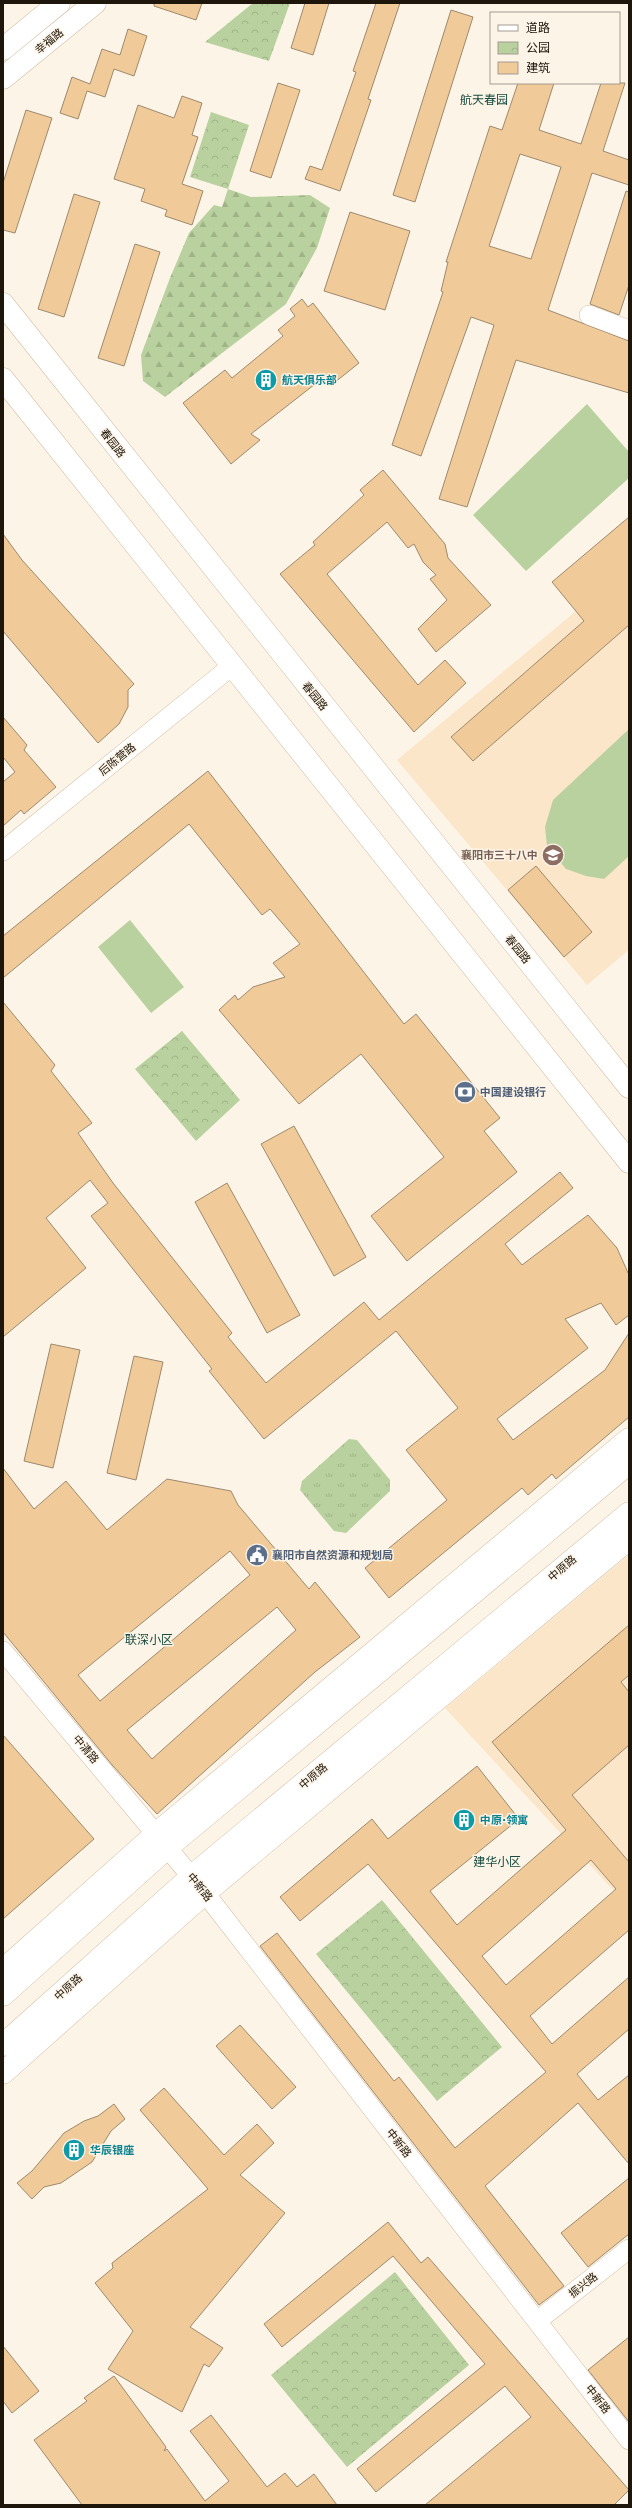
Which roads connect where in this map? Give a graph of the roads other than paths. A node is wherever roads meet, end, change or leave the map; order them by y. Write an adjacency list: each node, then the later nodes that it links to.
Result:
1 (59, 3): 3 (main road, 幸福路)
2 (95, 3): 4 (main road, 幸福路)
3 (3, 50)
4 (3, 78)
5 (3, 304): 11 (main road, 春园路)
6 (590, 314): 7 (street)
7 (629, 330)
8 (3, 379): 9 (main road)
9 (232, 666): 10 (street, 后陈营路); 12 (main road)
10 (3, 851)
11 (629, 1087)
12 (629, 1162)
13 (629, 1439): 18 (main road)
14 (629, 1463): 18 (main road)
15 (629, 1513): 19 (main road, 中原路)
16 (629, 1539): 19 (main road)
17 (3, 1650): 18 (street, 中清路)
18 (162, 1841): 19 (street, 中新路); 20 (main road); 21 (main road)
19 (198, 1884): 22 (main road, 中原路); 23 (main road); 25 (street, 中新路)
20 (3, 1970)
21 (3, 1995)
22 (3, 2045)
23 (3, 2073)
24 (629, 2249): 25 (street, 振兴路)
25 (537, 2321): 26 (street, 中新路)
26 (629, 2440)

